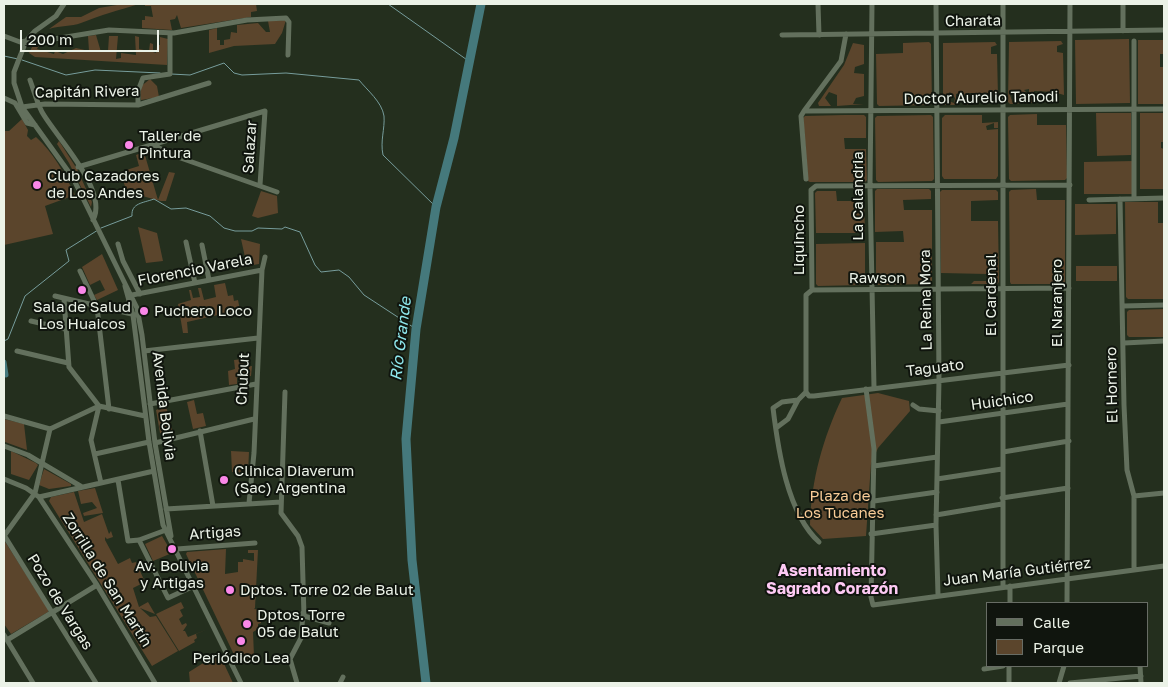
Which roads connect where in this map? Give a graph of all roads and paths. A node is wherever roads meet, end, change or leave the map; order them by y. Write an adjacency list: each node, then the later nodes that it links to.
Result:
1 (64, 4): 21 (street, Avenida Bolivia)
2 (818, 4): 17 (street)
3 (872, 4): 14 (street, La Calandria)
4 (936, 4): 15 (street, La Reina Mora)
5 (1003, 4): 11 (street, El Cardenal)
6 (1070, 4): 10 (street, El Naranjero)
7 (1123, 4): 9 (street)
8 (1164, 30): 9 (street, Charata)
9 (1123, 31): 10 (street, Charata)
10 (1070, 32): 11 (street, Charata); 31 (street, El Naranjero)
11 (1003, 33): 15 (street, Charata); 30 (street, El Cardenal)
12 (170, 34): 19 (street); 22 (street); 27 (street)
13 (846, 34): 14 (street, Charata); 17 (street, Charata); 35 (street)
14 (872, 34): 15 (street, Charata); 34 (street, La Calandria)
15 (936, 34): 33 (street, La Reina Mora)
16 (782, 35): 17 (street, Charata)
17 (819, 35)
18 (4, 36): 21 (street)
19 (54, 40)
20 (1134, 40): 29 (street)
21 (26, 41): 28 (street, Avenida Bolivia)
22 (288, 56)
23 (30, 80): 26 (street)
24 (209, 83): 27 (street, Capitán Rivera)
25 (4, 98): 36 (street)
26 (40, 104): 27 (street, Capitán Rivera); 28 (street, Capitán Rivera); 38 (street)
27 (138, 105)
28 (22, 107): 36 (street, Avenida Bolivia)
29 (1134, 108): 31 (street, Doctor Aurelio Tanodi); 32 (street, Doctor Aurelio Tanodi); 48 (street)
30 (1003, 109): 31 (street, Doctor Aurelio Tanodi); 33 (street, Doctor Aurelio Tanodi); 44 (street, El Cardenal)
31 (1069, 109): 42 (street, El Naranjero)
32 (1164, 109)
33 (938, 111): 34 (street, Doctor Aurelio Tanodi); 41 (street, La Reina Mora)
34 (871, 112): 35 (street, Doctor Aurelio Tanodi); 43 (street, La Calandria)
35 (802, 114): 39 (street)
36 (35, 125): 50 (street, Avenida Bolivia)
37 (153, 145): 38 (street); 40 (street); 40 (street, Salazar)
38 (78, 167): 50 (street)
39 (806, 179)
40 (260, 185): 45 (street)
41 (938, 185): 43 (street); 44 (street); 62 (street, La Reina Mora)
42 (1070, 185): 44 (street); 60 (street, El Naranjero)
43 (870, 186): 61 (street, Liquincho); 64 (street, La Calandria)
44 (1004, 186): 63 (street, El Cardenal)
45 (277, 192)
46 (1164, 198): 48 (street)
47 (1120, 199): 48 (street); 49 (street); 70 (street, El Hornero)
48 (1134, 199)
49 (1088, 200)
50 (93, 220): 58 (street, Avenida Bolivia)
51 (186, 242): 59 (street)
52 (118, 244): 65 (street)
53 (202, 245): 57 (street)
54 (265, 257): 55 (street, Chubut)
55 (262, 270): 57 (street, Florencio Varela); 75 (street, Chubut)
56 (80, 271): 71 (street)
57 (209, 280): 59 (street, Florencio Varela)
58 (123, 281): 66 (street, Avenida Bolivia); 72 (street, Avenida Bolivia)
59 (195, 283): 65 (street, Florencio Varela)
60 (1069, 288): 63 (street, Rawson); 81 (street, El Naranjero)
61 (812, 290): 64 (street, Rawson); 88 (street, Liquincho)
62 (938, 290): 63 (street, Rawson); 64 (street, Rawson); 83 (street, La Reina Mora)
63 (1003, 290): 82 (street, El Cardenal)
64 (871, 291): 85 (street, La Calandria)
65 (140, 294): 66 (street, Florencio Varela)
66 (132, 295): 72 (street, Avenida Bolivia)
67 (54, 296): 68 (street)
68 (64, 299): 71 (street); 74 (street)
69 (1164, 305): 70 (street)
70 (1123, 306): 77 (street, El Hornero)
71 (97, 307): 72 (street); 94 (street)
72 (136, 315): 79 (street, Avenida Bolivia); 98 (street, Avenida Bolivia)
73 (31, 321): 74 (street)
74 (65, 329): 80 (street)
75 (258, 338): 79 (street); 84 (street, Chubut)
76 (1164, 342): 77 (street)
77 (1124, 343): 124 (street, El Hornero)
78 (17, 351): 80 (street)
79 (144, 351): 90 (street, Avenida Bolivia)
80 (68, 364): 93 (street)
81 (1069, 365): 82 (street, Taguato); 91 (street, El Naranjero)
82 (1004, 372): 83 (street, Taguato); 96 (street, El Cardenal)
83 (939, 380): 85 (street, Taguato); 95 (street, La Reina Mora)
84 (256, 384): 90 (street); 99 (street, Chubut)
85 (874, 388): 86 (street, Taguato)
86 (866, 390): 88 (street, Taguato); 112 (street)
87 (285, 392): 128 (street)
88 (806, 392): 89 (street)
89 (798, 400): 102 (street); 102 (street)
90 (150, 404): 106 (street, Avenida Bolivia)
91 (1068, 404): 96 (street, Huichico); 105 (street, El Naranjero)
92 (913, 405): 95 (street)
93 (99, 406): 94 (street); 101 (street); 109 (street)
94 (109, 409): 98 (street)
95 (939, 411): 100 (street, La Reina Mora)
96 (1003, 413): 100 (street, Huichico); 108 (street, El Cardenal)
97 (4, 416): 101 (street)
98 (145, 416): 104 (street, Avenida Bolivia)
99 (254, 419): 103 (street); 129 (street, Chubut)
100 (939, 422): 110 (street, La Reina Mora)
101 (50, 428): 111 (street)
102 (776, 428): 139 (street)
103 (200, 431): 106 (street); 130 (street)
104 (148, 442): 109 (street); 114 (street, Avenida Bolivia)
105 (1069, 442): 108 (street); 120 (street, El Naranjero)
106 (155, 443): 131 (street, Avenida Bolivia)
107 (4, 446): 111 (street)
108 (1003, 452): 113 (street, El Cardenal)
109 (95, 454): 118 (street)
110 (937, 456): 112 (street); 116 (street, La Reina Mora)
111 (42, 463): 119 (street); 122 (street)
112 (874, 466): 126 (street)
113 (1002, 469): 116 (street); 127 (street, El Cardenal)
114 (154, 471): 117 (street); 134 (street, Avenida Bolivia)
115 (4, 479): 122 (street)
116 (937, 479): 121 (street, La Reina Mora)
117 (118, 480): 118 (street); 138 (street)
118 (101, 483): 119 (street)
119 (82, 487): 125 (street)
120 (1068, 488): 127 (street); 144 (street, El Naranjero)
121 (937, 492): 126 (street); 132 (street, La Reina Mora)
122 (35, 493): 125 (street, Zorrilla de San Martín); 136 (street)
123 (1164, 493): 124 (street)
124 (1134, 496): 143 (street, El Hornero)
125 (39, 497): 145 (street, Zorrilla de San Martín)
126 (874, 501): 135 (street)
127 (1002, 501): 132 (street); 147 (street, El Cardenal)
128 (281, 502): 129 (street); 152 (street)
129 (249, 503): 130 (street)
130 (213, 506): 131 (street)
131 (166, 509): 137 (street, Avenida Bolivia)
132 (936, 514): 133 (street, La Reina Mora)
133 (936, 525): 135 (street); 149 (street, La Reina Mora)
134 (166, 530): 137 (street, Avenida Bolivia); 138 (street)
135 (871, 534): 149 (street, Juan María Gutiérrez)
136 (4, 535): 153 (street, Pozo de Vargas)
137 (171, 536): 141 (street, Avenida Bolivia)
138 (139, 540): 146 (street)
139 (819, 542)
140 (255, 543): 141 (street, Artigas)
141 (177, 549): 146 (street, Avenida Bolivia)
142 (1164, 566): 143 (street, Juan María Gutiérrez)
143 (1134, 570): 144 (street, Juan María Gutiérrez)
144 (1068, 578): 148 (street, Juan María Gutiérrez); 151 (street, El Naranjero)
145 (97, 585): 153 (street); 166 (street, Zorrilla de San Martín)
146 (194, 586): 167 (street, Avenida Bolivia)
147 (1002, 586): 148 (street, Juan María Gutiérrez); 149 (street, Juan María Gutiérrez)
148 (1010, 586): 150 (street)
149 (938, 595)
150 (1010, 602)
151 (1067, 602)
152 (303, 612): 154 (street); 168 (street)
153 (52, 614): 156 (street); 165 (street, Pozo de Vargas)
154 (329, 623)
155 (4, 635): 156 (street)
156 (7, 640): 164 (street)
157 (997, 667): 161 (street)
158 (1009, 667): 170 (street)
159 (1064, 667): 171 (street)
160 (1140, 667): 162 (street)
161 (984, 669)
162 (1141, 676): 172 (street); 173 (street)
163 (343, 677): 169 (street)
164 (33, 683)
165 (96, 683)
166 (154, 683)
167 (241, 683)
168 (297, 683)
169 (340, 683)
170 (1009, 683)
171 (1059, 683)
172 (1070, 683)
173 (1141, 683)

